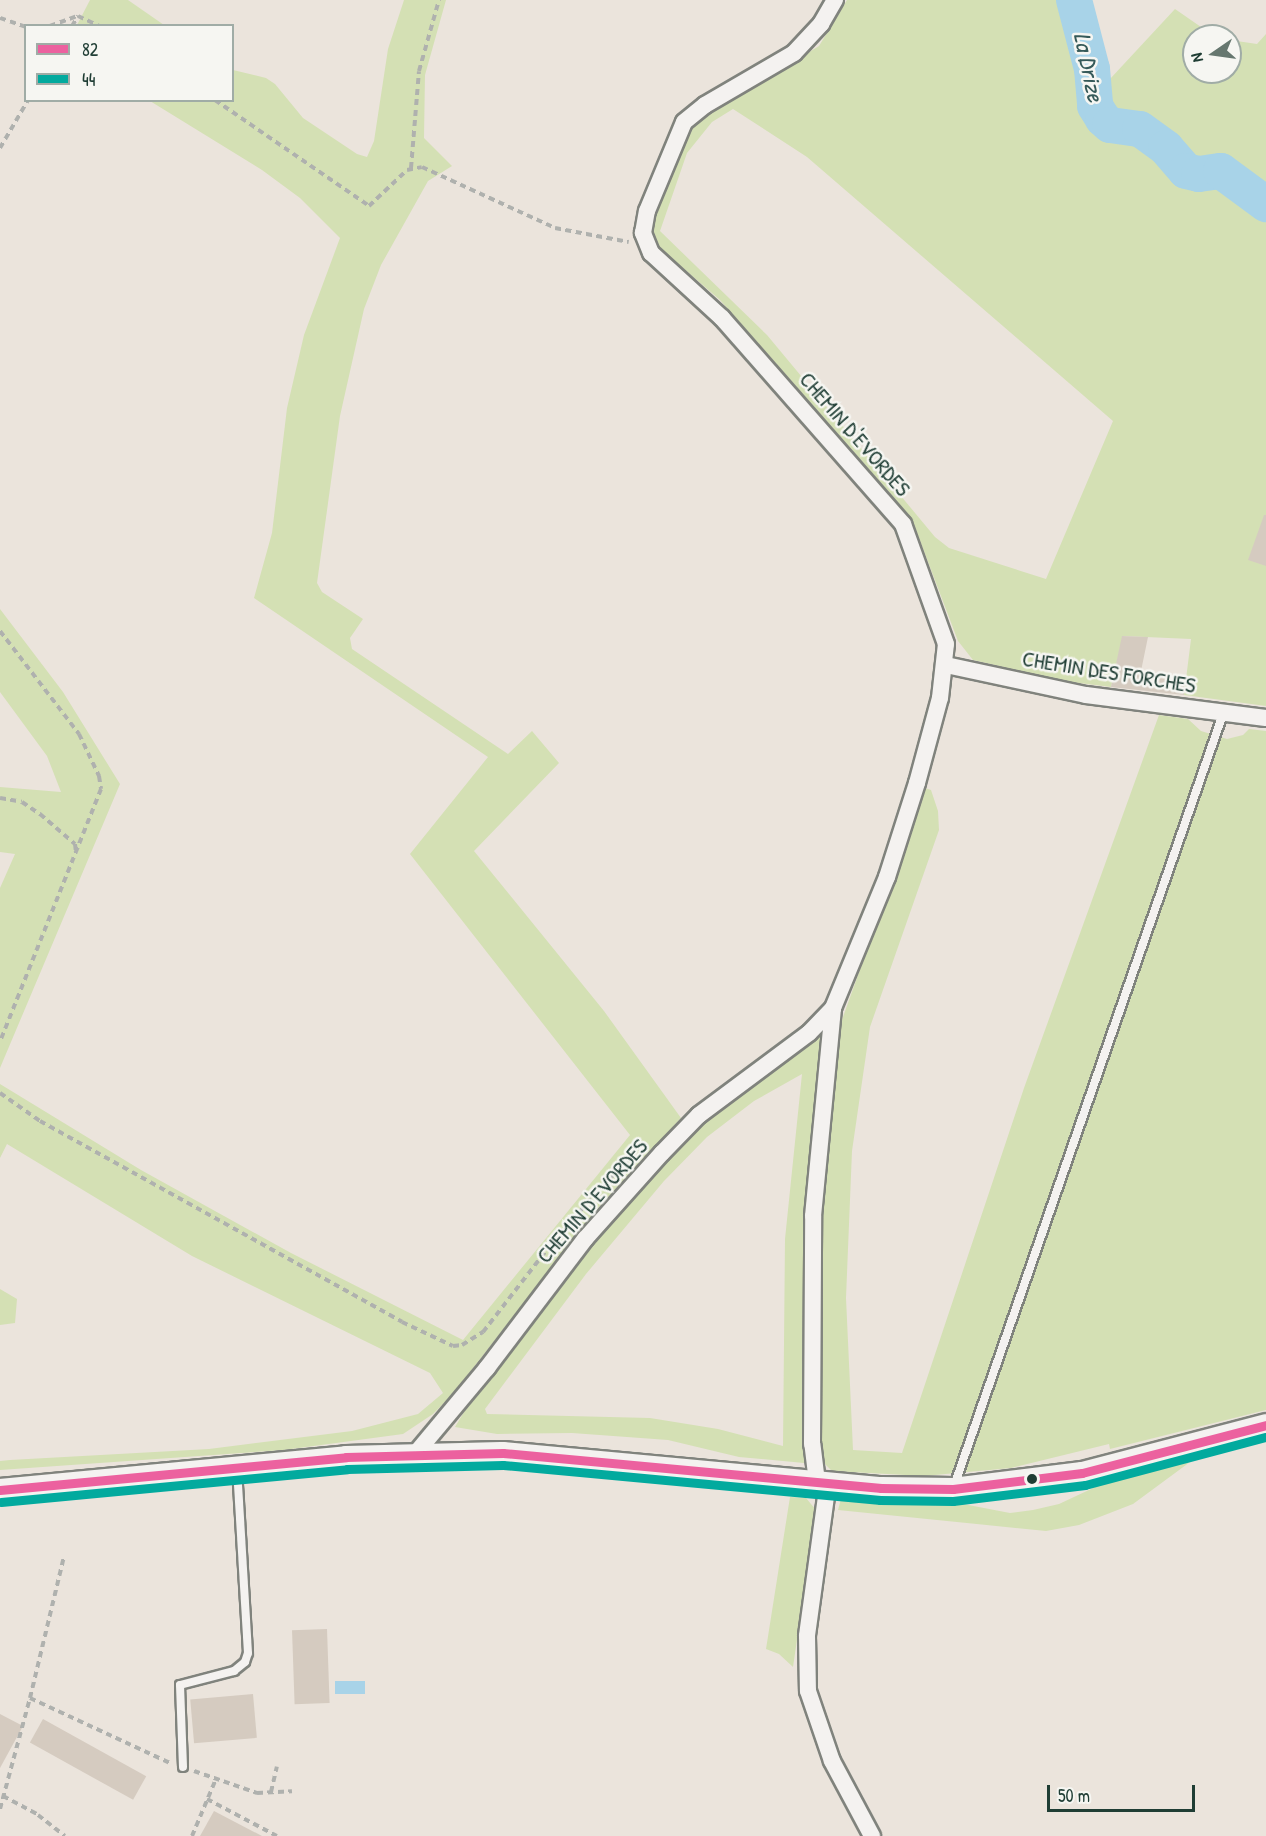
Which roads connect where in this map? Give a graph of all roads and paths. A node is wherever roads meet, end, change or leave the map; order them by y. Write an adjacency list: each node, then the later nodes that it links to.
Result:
1 (439, 0): 12 (path)
2 (835, 0): 13 (street)
3 (78, 16): 5 (path); 6 (path); 7 (path)
4 (0, 18): 8 (path)
5 (56, 24)
6 (73, 24)
7 (95, 24)
8 (24, 26)
9 (27, 102): 11 (path)
10 (218, 102): 12 (path)
11 (0, 148)
12 (411, 168): 13 (path)
13 (645, 242): 15 (street, CHEMIN D'EVORDES)
14 (0, 631): 19 (path)
15 (946, 665): 16 (street, CHEMIN DES FORCHES); 20 (street, CHEMIN D'EVORDES)
16 (1224, 711): 17 (street, CHEMIN DES FORCHES); 28 (lane)
17 (1266, 717)
18 (0, 798): 19 (path)
19 (76, 854): 21 (path)
20 (833, 1008): 23 (street, CHEMIN D'EVORDES); 27 (street, CHEMIN D'EVORDES)
21 (0, 1041)
22 (0, 1093): 23 (path)
23 (662, 1153): 25 (street, CHEMIN D'EVORDES)
24 (1266, 1425): 28 (main road)
25 (416, 1453): 26 (main road); 27 (main road)
26 (237, 1468): 29 (main road); 32 (lane)
27 (822, 1482): 28 (main road); 43 (street, CHEMIN D'EVORDES)
28 (953, 1489)
29 (0, 1490)
30 (64, 1556): 31 (path)
31 (30, 1698): 32 (path); 37 (path)
32 (183, 1767): 34 (path)
33 (277, 1767): 36 (path)
34 (216, 1779): 36 (path); 38 (path)
35 (292, 1791): 36 (path)
36 (271, 1792)
37 (3, 1796): 39 (path); 40 (path)
38 (207, 1799): 41 (path); 42 (path)
39 (0, 1809)
40 (65, 1836)
41 (192, 1836)
42 (277, 1836)
43 (872, 1836)

